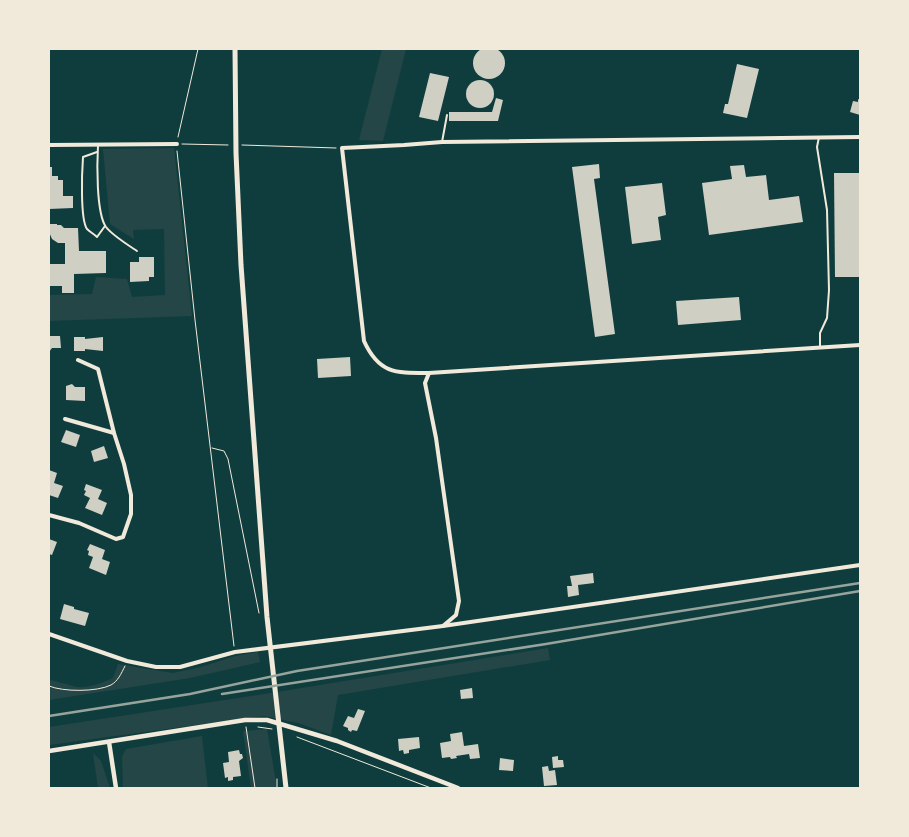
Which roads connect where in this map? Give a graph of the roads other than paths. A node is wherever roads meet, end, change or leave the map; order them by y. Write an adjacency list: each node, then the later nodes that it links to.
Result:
1 (235, 49): 25 (main road)
2 (447, 115): 5 (lane)
3 (819, 137): 4 (street); 5 (street); 13 (lane)
4 (860, 137)
5 (442, 142): 15 (street)
6 (176, 144): 8 (street)
7 (49, 145): 8 (street)
8 (98, 145): 9 (lane)
9 (97, 152): 10 (lane); 10 (lane)
10 (106, 226): 11 (lane)
11 (136, 252)
12 (860, 345): 13 (street)
13 (820, 348): 15 (street)
14 (78, 360): 17 (street)
15 (429, 373): 20 (street)
16 (66, 419): 17 (street)
17 (114, 433): 18 (street)
18 (49, 514)
19 (860, 565): 20 (street)
20 (442, 626): 21 (street)
21 (49, 634)
22 (109, 742): 23 (street); 24 (street); 26 (street)
23 (49, 751)
24 (116, 788)
25 (286, 788)
26 (458, 788)

